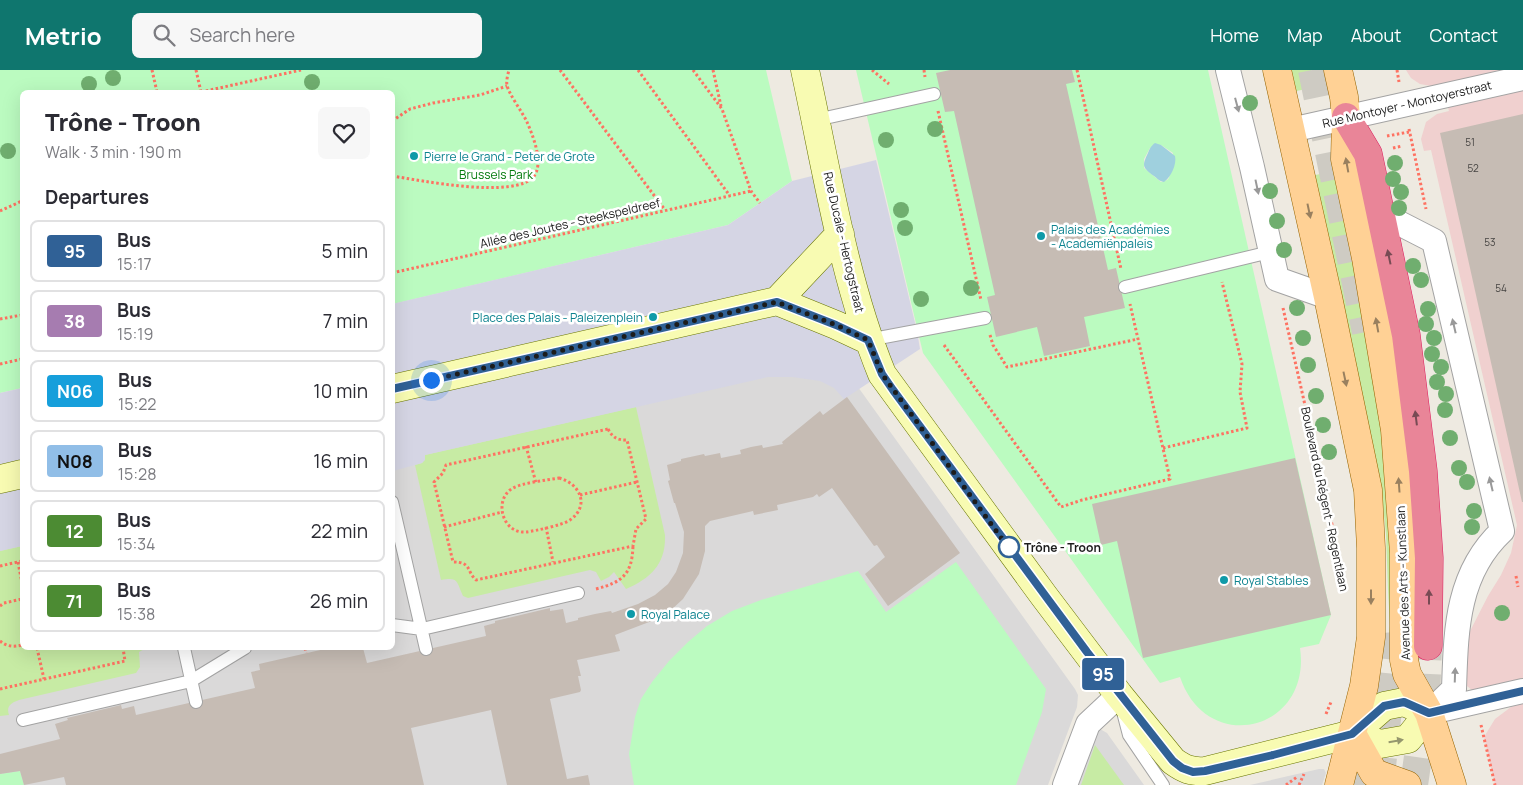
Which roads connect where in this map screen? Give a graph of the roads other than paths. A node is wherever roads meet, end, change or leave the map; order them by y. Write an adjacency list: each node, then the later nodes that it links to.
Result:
1 (805, 70): 8 (main road, Rue Ducale - Hertogstraat)
2 (1228, 70): 12 (street, one-way to 12)
3 (1277, 70): 9 (main road)
4 (1338, 70): 7 (main road, Avenue des Arts - Kunstlaan)
5 (1523, 78): 7 (street, Rue Montoyer - Montoyerstraat)
6 (934, 94): 8 (lane)
7 (1346, 117): 9 (street, Rue Montoyer - Montoyerstraat); 10 (highway); 33 (main road, Avenue des Arts - Kunstlaan, one-way to 7)
8 (816, 120): 11 (main road, Rue Ducale - Hertogstraat)
9 (1291, 130): 14 (main road, one-way to 14)
10 (1382, 220): 25 (highway, one-way to 10); 33 (street, one-way to 10)
11 (840, 234): 15 (main road); 17 (main road, Rue Ducale - Hertogstraat)
12 (1270, 252): 13 (lane); 14 (street)
13 (1126, 287)
14 (1328, 297): 35 (main road, one-way to 35)
15 (777, 302): 17 (main road); 18 (main road)
16 (985, 318): 17 (lane)
17 (868, 340): 31 (main road, Rue Ducale - Hertogstraat)
18 (395, 388)
19 (20, 474): 20 (main road)
20 (0, 479)
21 (395, 515): 24 (lane)
22 (578, 593): 24 (lane)
23 (395, 626): 24 (lane)
24 (422, 628): 26 (lane)
25 (1428, 646)
26 (426, 649)
27 (184, 650): 29 (lane)
28 (243, 650): 29 (lane)
29 (191, 682): 32 (lane); 34 (lane)
30 (1523, 691): 33 (street)
31 (1119, 695): 35 (main road, Rue Ducale - Hertogstraat); 36 (street); 37 (lane, Rue Ducale - Hertogstraat)
32 (196, 702)
33 (1429, 713): 35 (main road); 35 (main road, one-way to 33); 40 (main road, Avenue des Arts - Kunstlaan)
34 (23, 720)
35 (1352, 734): 38 (main road); 39 (main road)
36 (1065, 785)
37 (1164, 785)
38 (1339, 785)
39 (1408, 785)
40 (1452, 785)

